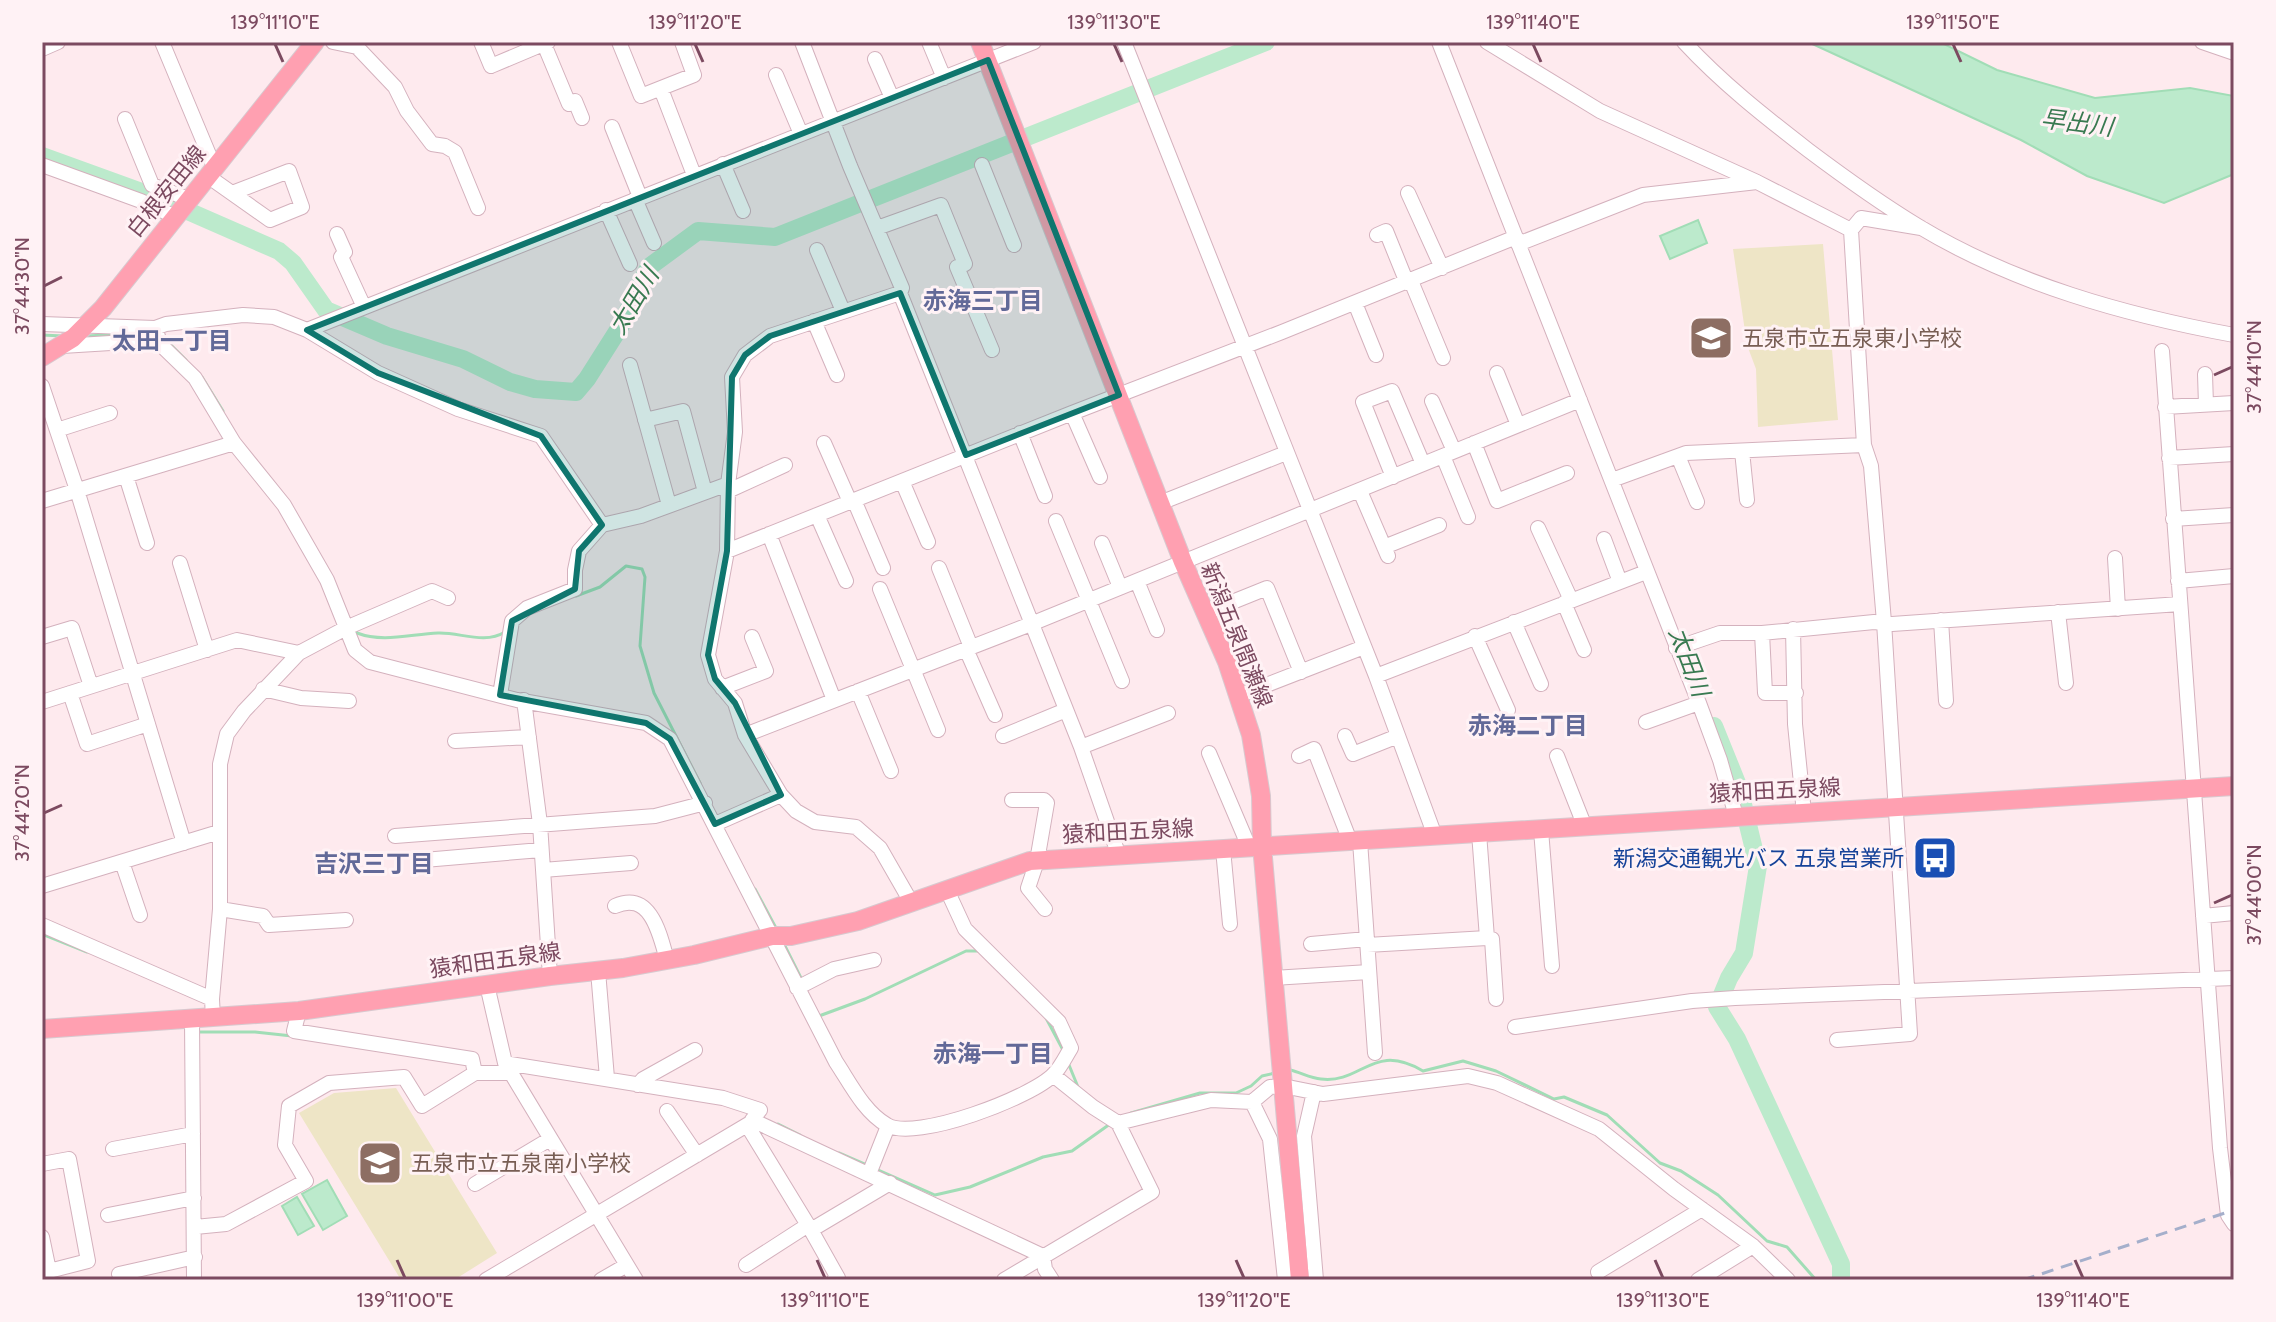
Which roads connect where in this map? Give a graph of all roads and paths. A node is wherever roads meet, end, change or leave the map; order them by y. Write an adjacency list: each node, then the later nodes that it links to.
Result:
1 (58, 42): 18 (street)
2 (162, 42): 34 (street)
3 (315, 42): 34 (main road, 白根安田線)
4 (333, 42): 41 (street)
5 (481, 42): 17 (street)
6 (619, 42): 24 (street)
7 (682, 42): 24 (street)
8 (802, 42): 28 (street)
9 (929, 42): 23 (street)
10 (980, 42): 21 (main road, 新潟五泉間瀬線)
11 (1034, 42): 21 (street)
12 (1124, 42): 69 (street)
13 (1439, 42): 50 (street)
14 (1487, 42): 36 (street)
15 (1684, 42): 46 (street)
16 (2202, 42): 19 (street)
17 (546, 43): 26 (street)
18 (42, 49)
19 (2234, 53)
20 (875, 59): 25 (street)
21 (988, 60): 23 (street); 80 (main road, 新潟五泉間瀬線)
22 (776, 75): 30 (street)
23 (944, 78): 25 (street)
24 (661, 89): 35 (street)
25 (892, 98): 28 (street)
26 (582, 118)
27 (125, 119): 40 (street)
28 (834, 121): 30 (street); 45 (street)
29 (612, 127): 39 (street)
30 (801, 134): 31 (street)
31 (723, 164): 35 (street); 43 (street)
32 (42, 165): 44 (street)
33 (982, 165): 52 (street)
34 (212, 173): 37 (street); 40 (main road, 白根安田線)
35 (694, 175): 39 (street)
36 (1757, 182): 47 (street); 50 (street)
37 (232, 193): 37 (street)
38 (1408, 193): 55 (street)
39 (638, 198): 42 (street); 51 (street)
40 (191, 200): 44 (main road, 白根安田線)
41 (478, 208)
42 (606, 210): 54 (street); 59 (street)
43 (743, 211)
44 (176, 217): 63 (main road, 白根安田線)
45 (877, 228): 57 (street); 70 (street)
46 (1921, 228): 47 (street); 66 (street)
47 (1851, 230): 95 (street)
48 (337, 234): 59 (street)
49 (1377, 235): 56 (street)
50 (1521, 241): 55 (street); 81 (street)
51 (654, 243)
52 (1014, 245)
53 (817, 250): 60 (street)
54 (630, 264)
55 (1442, 268): 56 (street)
56 (1409, 282): 58 (street); 74 (street)
57 (900, 293): 60 (street); 100 (street)
58 (1355, 303): 69 (street); 72 (street)
59 (364, 307): 65 (street)
60 (843, 311): 61 (street)
61 (814, 321): 78 (street); 111 (street)
62 (42, 324): 63 (street)
63 (85, 327): 64 (street); 68 (main road, 白根安田線)
64 (155, 328): 65 (street); 67 (street)
65 (307, 330): 128 (street)
66 (2234, 335)
67 (161, 345): 68 (street); 92 (street)
68 (62, 346): 73 (main road, 白根安田線)
69 (1244, 346): 80 (street); 97 (street)
70 (992, 350)
71 (2162, 351): 85 (street)
72 (1376, 355)
73 (42, 357)
74 (1443, 358)
75 (630, 365): 88 (street)
76 (1497, 373): 89 (street)
77 (2205, 374): 84 (street)
78 (837, 375)
79 (42, 386): 90 (street)
80 (1119, 395): 87 (street); 120 (main road, 新潟五泉間瀬線)
81 (1580, 400): 89 (street); 109 (street)
82 (1432, 401): 98 (street)
83 (2234, 403): 84 (street)
84 (2206, 405): 85 (street)
85 (2165, 407): 102 (street)
86 (110, 413): 90 (street)
87 (1072, 413): 91 (street); 107 (street)
88 (645, 420): 114 (street); 121 (street)
89 (1518, 425): 94 (street)
90 (57, 430): 112 (street)
91 (1020, 433): 100 (street); 115 (street)
92 (234, 443): 106 (street); 161 (street)
93 (824, 443): 118 (street)
94 (1474, 443): 98 (street); 105 (street)
95 (1864, 445): 96 (street); 159 (street)
96 (1742, 451): 101 (street); 116 (street)
97 (1286, 453): 120 (street); 122 (street)
98 (1448, 454): 103 (street); 125 (street)
99 (2234, 454): 102 (street)
100 (966, 455): 110 (street); 160 (street)
101 (1678, 456): 109 (street); 119 (street)
102 (2169, 458): 126 (street)
103 (1423, 464): 108 (street); 108 (street)
104 (785, 465): 111 (street)
105 (1567, 473)
106 (126, 476): 112 (street); 134 (street)
107 (1100, 477)
108 (1393, 477): 113 (street)
109 (1616, 479): 142 (street)
110 (902, 481): 118 (street); 133 (street)
111 (728, 487): 114 (street); 136 (street)
112 (77, 490): 117 (street); 176 (street)
113 (1360, 491): 122 (street); 129 (street)
114 (705, 492): 121 (street)
115 (1045, 496)
116 (1747, 500)
117 (42, 501)
118 (852, 501): 123 (street); 140 (street)
119 (1697, 502)
120 (1160, 503): 138 (main road, 新潟五泉間瀬線)
121 (669, 505): 128 (street)
122 (1308, 510): 138 (street); 169 (street)
123 (817, 515): 131 (street); 144 (street)
124 (2234, 515): 126 (street)
125 (1468, 517)
126 (2173, 519): 146 (street)
127 (1056, 521): 151 (street)
128 (602, 525): 187 (street)
129 (1439, 525)
130 (1538, 528): 152 (street)
131 (769, 534): 136 (street); 190 (street)
132 (1604, 539): 147 (street)
133 (928, 542)
134 (147, 543)
135 (1102, 543): 148 (street)
136 (727, 551): 182 (street)
137 (2115, 558): 154 (street)
138 (1183, 562): 145 (street); 156 (main road, 新潟五泉間瀬線)
139 (180, 563): 171 (street)
140 (883, 568)
141 (939, 568): 170 (street)
142 (1646, 572): 147 (street); 168 (street)
143 (2234, 576): 146 (street)
144 (846, 581)
145 (1137, 581): 148 (street); 163 (street)
146 (2178, 581): 153 (street)
147 (1620, 582): 152 (street)
148 (1120, 587): 151 (street)
149 (880, 589): 174 (street)
150 (448, 598): 161 (street)
151 (1089, 600): 160 (street); 178 (street)
152 (1567, 602): 158 (street); 172 (street)
153 (2180, 604): 154 (street); 214 (street)
154 (2118, 609): 155 (street)
155 (2058, 612): 157 (street); 179 (street)
156 (1205, 613): 175 (street); 188 (main road, 新潟五泉間瀬線)
157 (1941, 620): 159 (street); 192 (street)
158 (1514, 622): 165 (street); 180 (street)
159 (1884, 622): 162 (street); 218 (street)
160 (1031, 624): 170 (street); 195 (street)
161 (346, 628): 173 (street); 187 (street)
162 (1793, 629): 164 (street); 186 (street)
163 (1157, 630)
164 (1762, 633): 168 (street); 186 (street)
165 (1475, 636): 177 (street); 196 (street)
166 (42, 637): 181 (street)
167 (752, 637): 182 (street)
168 (1682, 645): 194 (street)
169 (1364, 647): 175 (street); 177 (street)
170 (969, 648): 174 (street); 198 (street)
171 (207, 650): 173 (street); 176 (street)
172 (1584, 650)
173 (299, 653): 183 (street)
174 (914, 669): 184 (street); 201 (street)
175 (1301, 672): 188 (street)
176 (132, 673): 181 (street); 200 (street)
177 (1376, 676): 205 (street)
178 (1122, 681)
179 (2066, 683)
180 (1541, 684)
181 (91, 686): 185 (street)
182 (722, 688): 202 (street)
183 (263, 689): 191 (street); 225 (street)
184 (858, 691): 190 (street); 212 (street)
185 (70, 693): 193 (street); 200 (street)
186 (1796, 693): 219 (street)
187 (500, 695): 189 (street)
188 (1238, 696): 231 (main road, 新潟五泉間瀬線)
189 (524, 700): 206 (street); 217 (street)
190 (834, 700): 202 (street)
191 (349, 701)
192 (1946, 701)
193 (42, 702)
194 (1699, 703): 199 (street); 220 (street)
195 (1066, 710): 203 (street); 208 (street)
196 (1508, 710)
197 (1168, 713): 208 (street)
198 (995, 715)
199 (1646, 722)
200 (148, 724): 230 (street)
201 (938, 730)
202 (745, 735): 215 (street)
203 (1003, 736)
204 (1345, 736): 205 (street)
205 (1398, 736): 228 (street)
206 (529, 737): 207 (street); 221 (street)
207 (455, 741)
208 (1081, 747): 234 (street)
209 (1209, 753): 231 (street)
210 (1299, 756): 229 (street)
211 (1557, 756): 223 (street)
212 (891, 771)
213 (2234, 786): 214 (main road, 猿和田五泉線)
214 (2194, 788): 218 (main road, 猿和田五泉線); 248 (street)
215 (781, 795): 222 (street); 242 (street)
216 (1012, 800): 236 (street)
217 (705, 803): 221 (street); 222 (street)
218 (1894, 807): 219 (main road, 猿和田五泉線); 267 (street)
219 (1804, 813): 220 (main road, 猿和田五泉線)
220 (1744, 815): 223 (main road, 猿和田五泉線)
221 (540, 824): 227 (street); 233 (street)
222 (715, 824): 252 (street)
223 (1585, 827): 224 (main road, 猿和田五泉線)
224 (1541, 830): 226 (main road, 猿和田五泉線); 258 (street)
225 (219, 832): 230 (street); 244 (street)
226 (1479, 833): 228 (main road, 猿和田五泉線); 253 (street)
227 (395, 836)
228 (1435, 836): 229 (main road, 猿和田五泉線)
229 (1355, 841): 231 (main road, 猿和田五泉線); 254 (street)
230 (184, 843): 237 (street)
231 (1256, 846): 232 (main road, 猿和田五泉線); 262 (main road, 新潟五泉間瀬線)
232 (1223, 849): 234 (main road, 猿和田五泉線); 250 (street)
233 (541, 850): 235 (street); 239 (street)
234 (1119, 856): 236 (main road, 猿和田五泉線)
235 (424, 860)
236 (1037, 861): 241 (main road, 猿和田五泉線); 245 (street)
237 (122, 862): 240 (street); 247 (street)
238 (631, 863): 239 (street)
239 (543, 870): 261 (street)
240 (42, 886)
241 (947, 890): 242 (main road, 猿和田五泉線); 279 (street)
242 (911, 902): 252 (main road, 猿和田五泉線)
243 (615, 906): 256 (street)
244 (220, 909): 249 (street); 269 (street)
245 (1045, 909)
246 (2234, 913): 248 (street)
247 (140, 915)
248 (2203, 916): 264 (street)
249 (346, 920)
250 (1230, 924)
251 (42, 925): 269 (street)
252 (772, 936): 256 (main road, 猿和田五泉線); 266 (street)
253 (1487, 938): 254 (street); 268 (street)
254 (1367, 942): 255 (street); 260 (street)
255 (1311, 944)
256 (667, 960): 259 (main road, 猿和田五泉線)
257 (874, 960): 266 (street)
258 (1552, 966)
259 (598, 971): 261 (main road, 猿和田五泉線); 280 (street)
260 (1369, 972): 262 (street); 276 (street)
261 (550, 976): 265 (main road, 猿和田五泉線)
262 (1273, 978): 282 (main road, 新潟五泉間瀬線)
263 (2234, 978): 264 (street)
264 (2209, 980): 267 (street); 301 (street)
265 (487, 985): 270 (main road, 猿和田五泉線); 277 (street)
266 (797, 988): 288 (street)
267 (1905, 990): 272 (street); 274 (street)
268 (1496, 999)
269 (212, 1009): 270 (main road, 猿和田五泉線); 271 (main road, 猿和田五泉線)
270 (299, 1011): 278 (street)
271 (192, 1019): 273 (main road, 猿和田五泉線); 289 (street)
272 (1515, 1027)
273 (42, 1029)
274 (1837, 1040)
275 (695, 1050): 281 (street)
276 (1375, 1053)
277 (508, 1068): 278 (street); 280 (street); 290 (street)
278 (475, 1073): 302 (street)
279 (1053, 1075): 287 (street); 288 (street)
280 (607, 1078): 281 (street)
281 (638, 1085): 286 (street)
282 (1283, 1086): 283 (street); 284 (street); 321 (main road, 新潟五泉間瀬線)
283 (1314, 1092): 298 (street); 322 (street)
284 (1252, 1102): 287 (street); 320 (street)
285 (667, 1111): 292 (street)
286 (749, 1122): 292 (street); 294 (street); 303 (street)
287 (1118, 1123): 306 (street)
288 (888, 1126): 294 (street)
289 (193, 1134): 291 (street); 297 (street)
290 (550, 1139): 296 (street); 299 (street)
291 (113, 1149)
292 (697, 1155): 299 (street)
293 (42, 1164): 312 (street)
294 (869, 1174): 295 (street)
295 (890, 1183): 303 (street); 306 (street)
296 (475, 1184)
297 (194, 1198): 300 (street); 302 (street)
298 (1702, 1209): 305 (street); 310 (street)
299 (595, 1214): 308 (street); 313 (street)
300 (108, 1215)
301 (2234, 1224)
302 (195, 1227): 307 (street)
303 (810, 1228): 309 (street); 317 (street)
304 (42, 1237): 312 (street)
305 (1753, 1246): 323 (street); 324 (street)
306 (1043, 1256): 318 (street); 319 (street)
307 (195, 1257): 311 (street); 314 (street)
308 (627, 1265): 315 (street); 316 (street)
309 (746, 1265)
310 (1598, 1272)
311 (119, 1274)
312 (50, 1276)
313 (491, 1279)
314 (194, 1280)
315 (601, 1280)
316 (636, 1280)
317 (834, 1280)
318 (1004, 1280)
319 (1052, 1280)
320 (1285, 1280)
321 (1300, 1280)
322 (1316, 1280)
323 (1698, 1280)
324 (1788, 1280)

